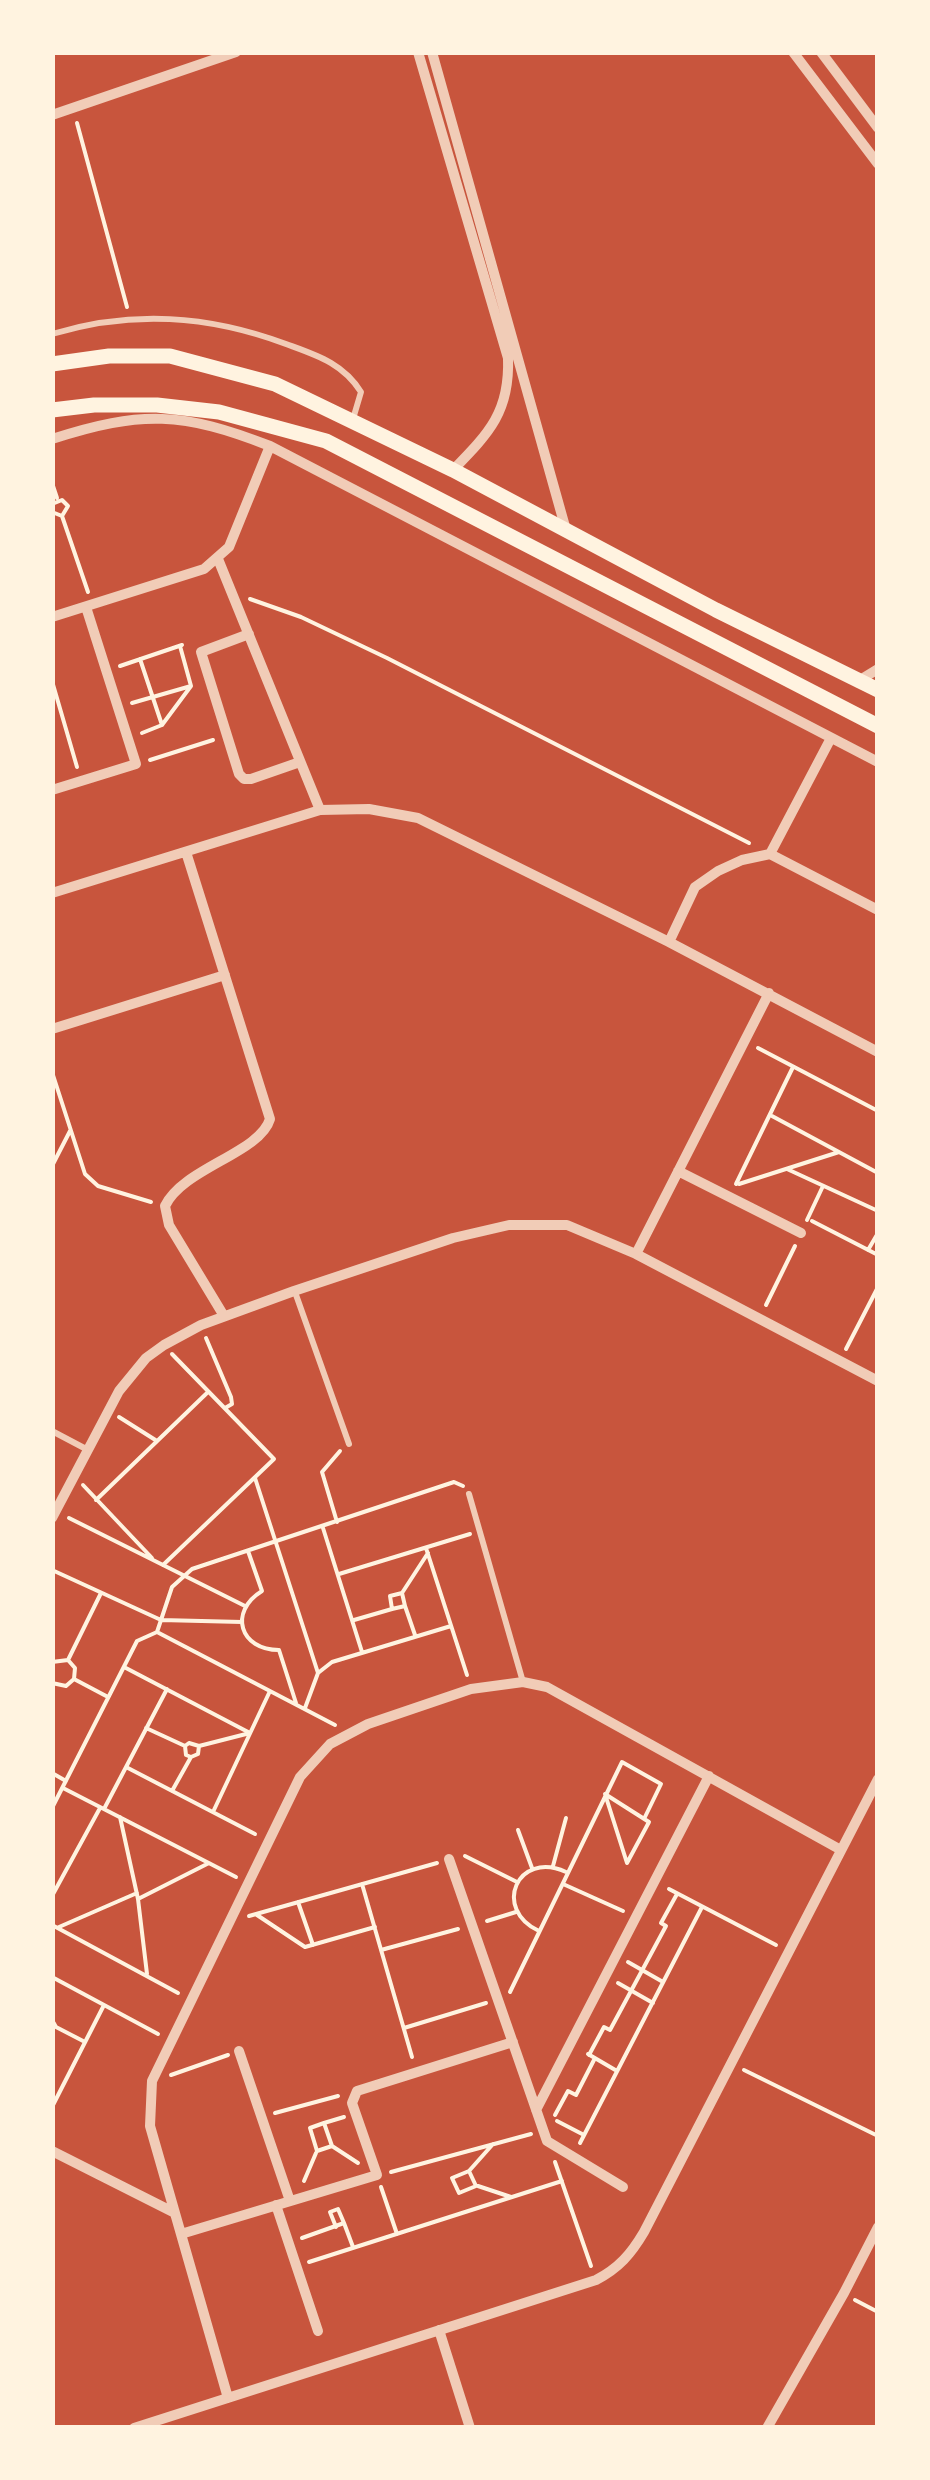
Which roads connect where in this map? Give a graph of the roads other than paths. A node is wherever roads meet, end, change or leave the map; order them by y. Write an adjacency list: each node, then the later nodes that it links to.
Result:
1 (236, 52): 6 (street)
2 (418, 52): 15 (street)
3 (432, 52): 16 (street)
4 (793, 52): 8 (street)
5 (821, 52): 7 (street)
6 (52, 115)
7 (878, 128)
8 (878, 164)
9 (52, 334): 12 (lane)
10 (52, 364): 12 (main road)
11 (52, 410): 22 (main road)
12 (353, 420): 15 (main road)
13 (52, 439): 14 (street)
14 (270, 446): 17 (street); 27 (street)
15 (452, 470): 16 (main road)
16 (566, 530): 19 (main road)
17 (218, 559): 18 (street); 21 (street)
18 (89, 606): 20 (street); 30 (street)
19 (716, 610): 22 (main road); 24 (main road)
20 (52, 617)
21 (249, 634): 28 (street); 28 (street)
22 (703, 635): 26 (main road)
23 (878, 669): 24 (street)
24 (860, 680): 25 (main road)
25 (878, 690)
26 (878, 726)
27 (831, 738): 29 (street); 33 (street)
28 (300, 762): 31 (street)
29 (878, 762)
30 (52, 790)
31 (320, 810): 32 (street); 36 (street)
32 (186, 852): 34 (street); 37 (street)
33 (770, 854): 35 (street); 36 (street)
34 (52, 893)
35 (878, 910)
36 (669, 942): 38 (street)
37 (225, 975): 39 (street); 45 (street)
38 (769, 993): 40 (street); 41 (street)
39 (52, 1029)
40 (878, 1052)
41 (678, 1171): 42 (street); 43 (street)
42 (801, 1233)
43 (636, 1254): 44 (street); 46 (street)
44 (294, 1291): 45 (street); 48 (lane)
45 (224, 1316): 49 (street)
46 (878, 1381)
47 (52, 1432): 49 (lane)
48 (348, 1444)
49 (88, 1450): 51 (street)
50 (468, 1494): 52 (lane)
51 (54, 1514)
52 (523, 1682): 53 (street); 64 (street)
53 (709, 1776): 55 (street); 59 (street)
54 (878, 1779): 55 (street)
55 (841, 1850): 67 (street)
56 (450, 1859): 57 (street)
57 (513, 2042): 59 (street); 62 (street)
58 (239, 2050): 62 (street)
59 (536, 2110): 61 (street)
60 (52, 2151): 64 (street)
61 (623, 2188)
62 (294, 2200): 63 (street)
63 (276, 2206): 66 (street); 68 (street)
64 (175, 2212): 66 (street)
65 (878, 2226): 72 (street)
66 (181, 2234): 69 (street)
67 (439, 2330): 69 (street); 71 (street)
68 (318, 2331)
69 (228, 2398): 70 (street)
70 (134, 2428)
71 (470, 2428)
72 (768, 2428)

